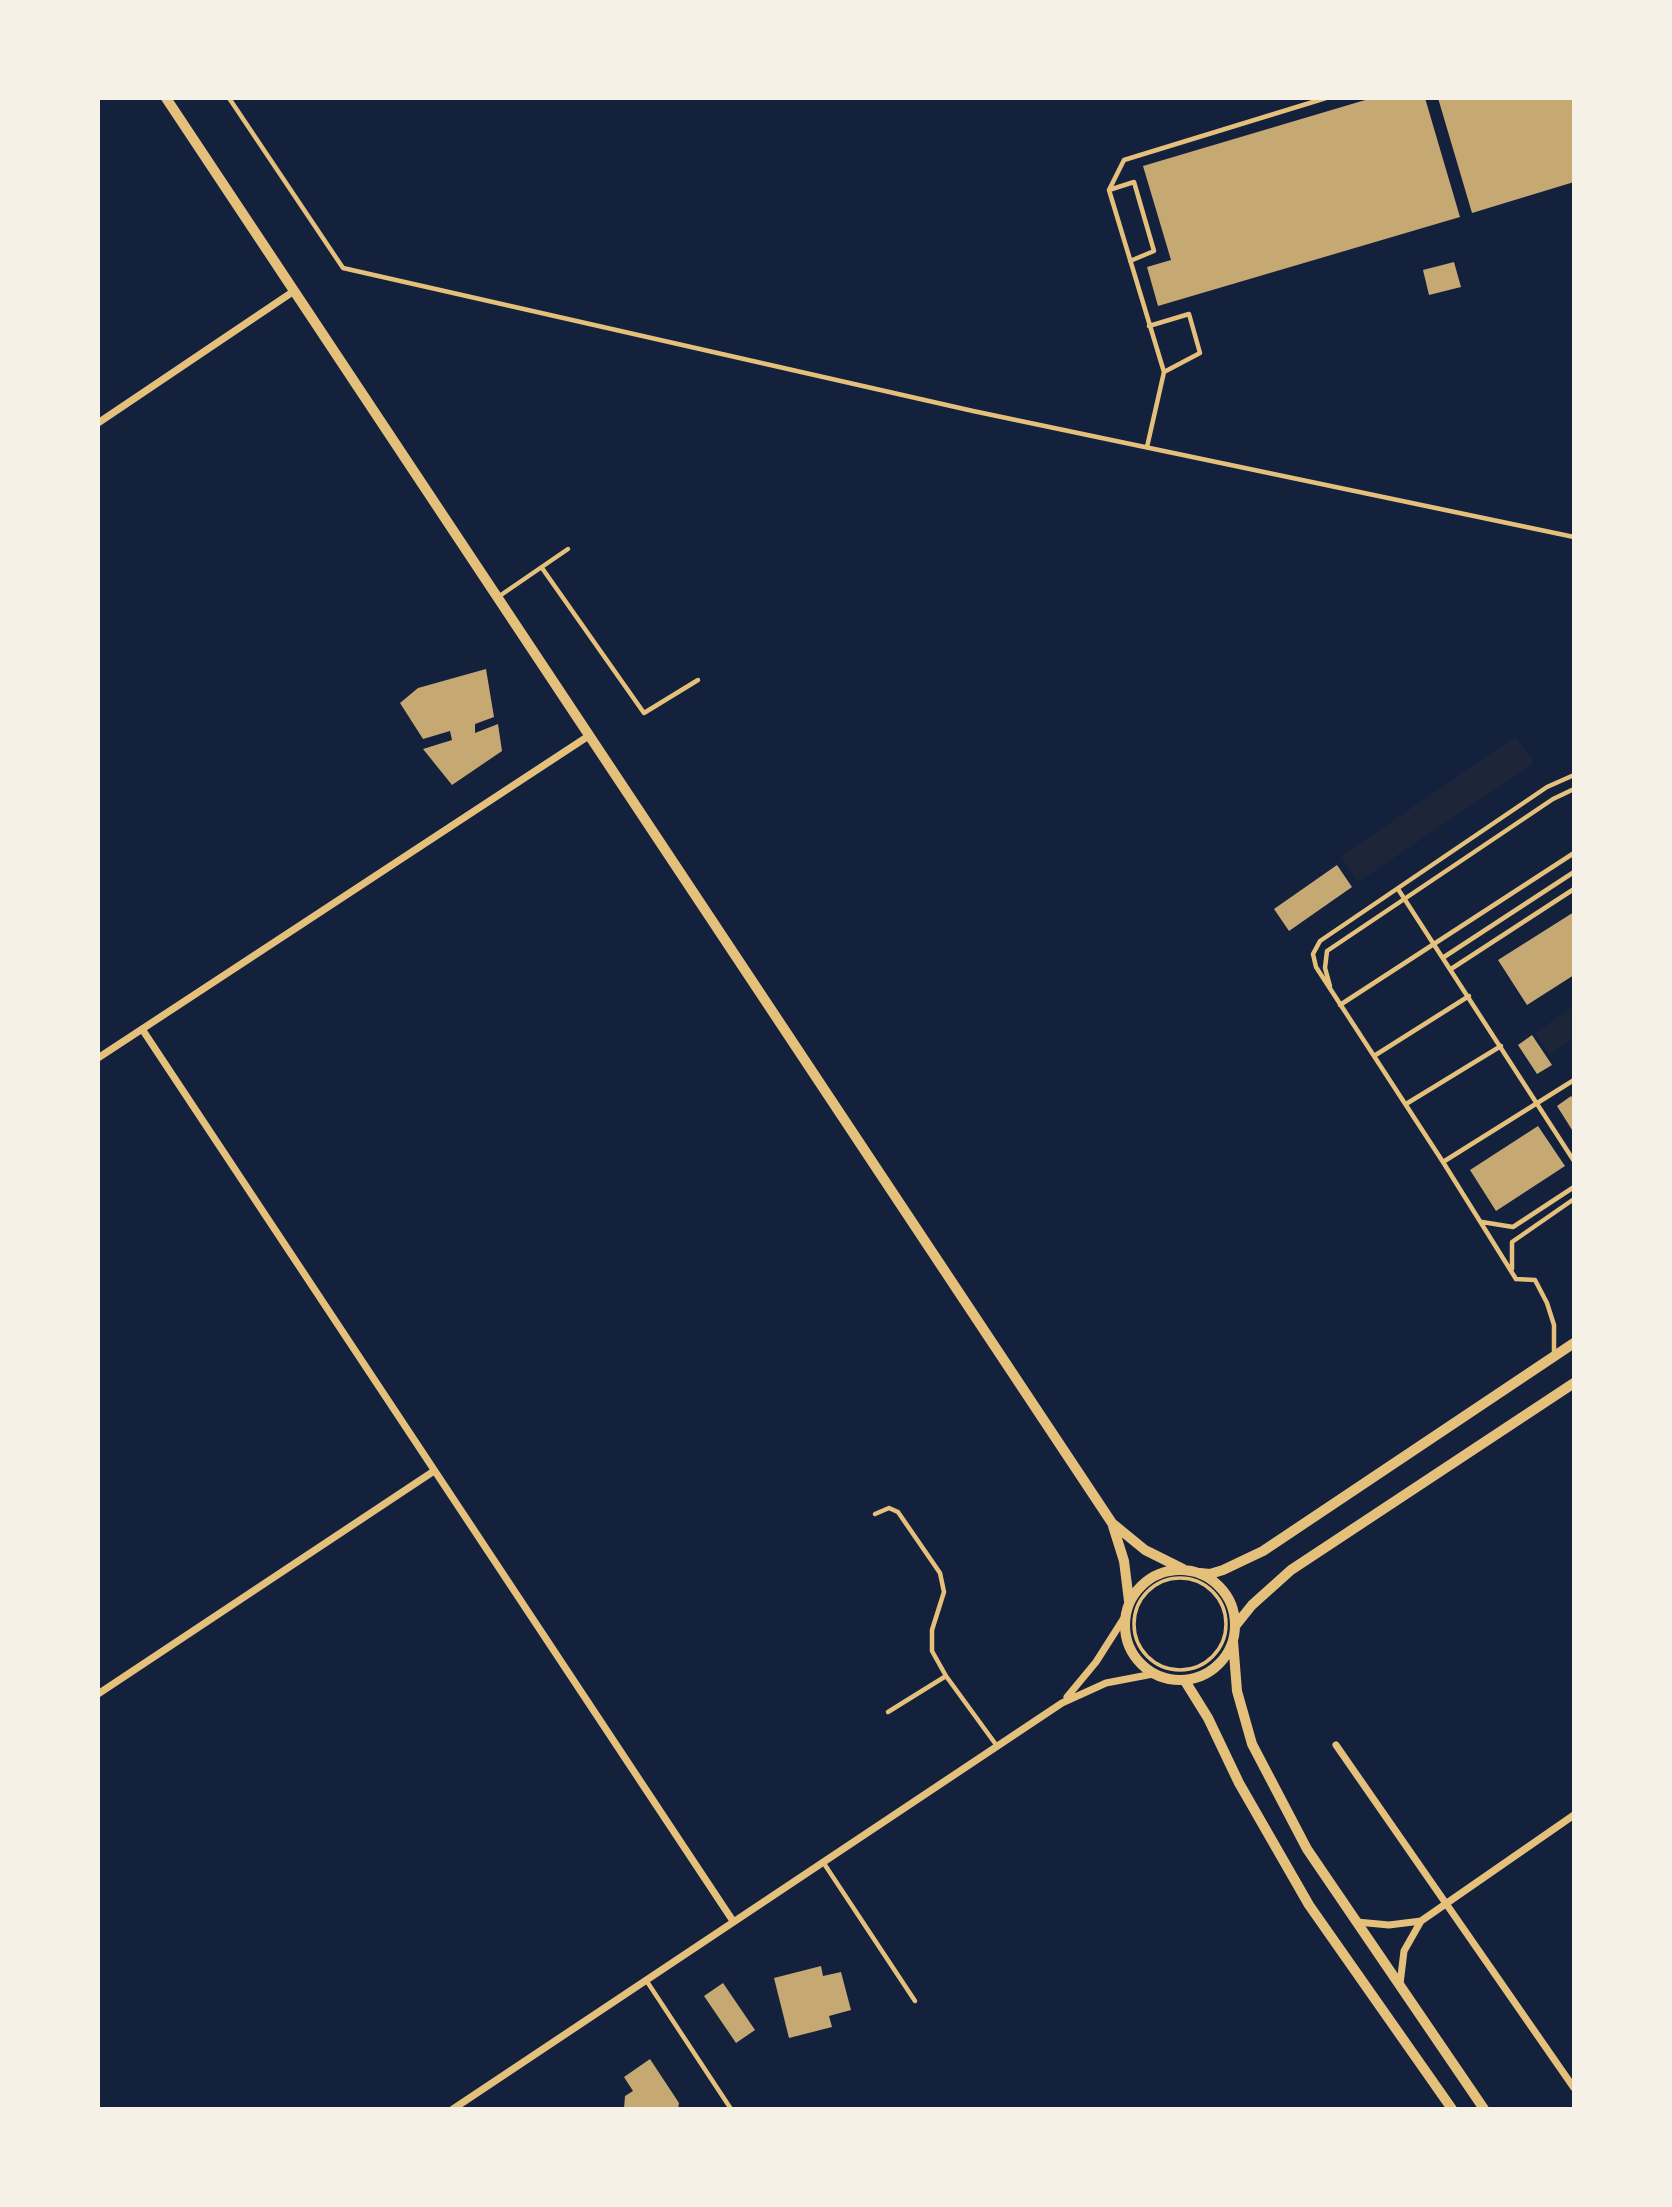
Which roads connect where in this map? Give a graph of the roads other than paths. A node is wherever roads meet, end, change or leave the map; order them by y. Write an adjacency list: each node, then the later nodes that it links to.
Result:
1 (166, 98): 6 (street)
2 (229, 98): 10 (lane)
3 (1326, 98): 4 (lane)
4 (1109, 190): 5 (lane); 5 (lane)
5 (1130, 261): 7 (lane)
6 (294, 291): 9 (street); 14 (street)
7 (1149, 326): 8 (lane); 8 (lane)
8 (1164, 372): 10 (lane)
9 (98, 423)
10 (1147, 447): 11 (lane)
11 (1574, 537)
12 (568, 549): 13 (lane)
13 (542, 568): 14 (lane); 15 (lane)
14 (498, 597): 16 (street)
15 (698, 680)
16 (590, 735): 30 (street); 48 (street)
17 (1574, 775): 21 (lane)
18 (1574, 789): 23 (lane)
19 (1574, 853): 24 (lane)
20 (1574, 872): 25 (lane)
21 (1398, 889): 23 (lane); 27 (lane)
22 (1574, 889): 26 (lane)
23 (1404, 899): 24 (lane); 27 (lane)
24 (1435, 944): 25 (lane); 29 (lane)
25 (1444, 957): 26 (lane)
26 (1451, 969): 28 (lane)
27 (1331, 990): 29 (lane)
28 (1469, 996): 31 (lane); 32 (lane)
29 (1340, 1006): 32 (lane)
30 (142, 1029): 33 (street); 46 (street)
31 (1501, 1046): 35 (lane); 36 (lane)
32 (1374, 1056): 35 (lane)
33 (98, 1058)
34 (1574, 1080): 36 (lane)
35 (1406, 1104): 38 (lane)
36 (1536, 1104): 37 (lane); 38 (lane)
37 (1574, 1161)
38 (1443, 1162): 41 (lane)
39 (1574, 1187): 41 (lane)
40 (1574, 1199): 42 (lane)
41 (1481, 1222): 42 (lane)
42 (1516, 1279): 44 (lane)
43 (1574, 1343): 44 (street)
44 (1554, 1357): 50 (street)
45 (1574, 1383): 53 (street)
46 (434, 1471): 58 (street); 66 (street)
47 (875, 1514): 56 (lane)
48 (1112, 1523): 49 (street); 51 (street)
49 (1183, 1569): 50 (street); 51 (street)
50 (1200, 1573): 53 (street)
51 (1129, 1601): 52 (street)
52 (1124, 1618): 55 (street); 59 (street)
53 (1236, 1625): 54 (street)
54 (1233, 1641): 57 (street); 68 (street)
55 (1153, 1674): 57 (street); 59 (street)
56 (946, 1676): 60 (lane); 62 (lane)
57 (1185, 1681): 75 (street)
58 (98, 1694)
59 (1062, 1703): 62 (street)
60 (888, 1712)
61 (1336, 1745): 65 (street)
62 (997, 1746): 64 (street)
63 (1574, 1815): 65 (street)
64 (822, 1861): 66 (street); 71 (lane)
65 (1446, 1903): 67 (street); 72 (street)
66 (733, 1921): 69 (street)
67 (1421, 1921): 68 (street); 70 (street)
68 (1357, 1922): 70 (street)
69 (646, 1979): 73 (street); 74 (lane)
70 (1400, 1986): 76 (street)
71 (915, 2001)
72 (1574, 2088)
73 (453, 2109)
74 (731, 2109)
75 (1451, 2109)
76 (1484, 2109)

